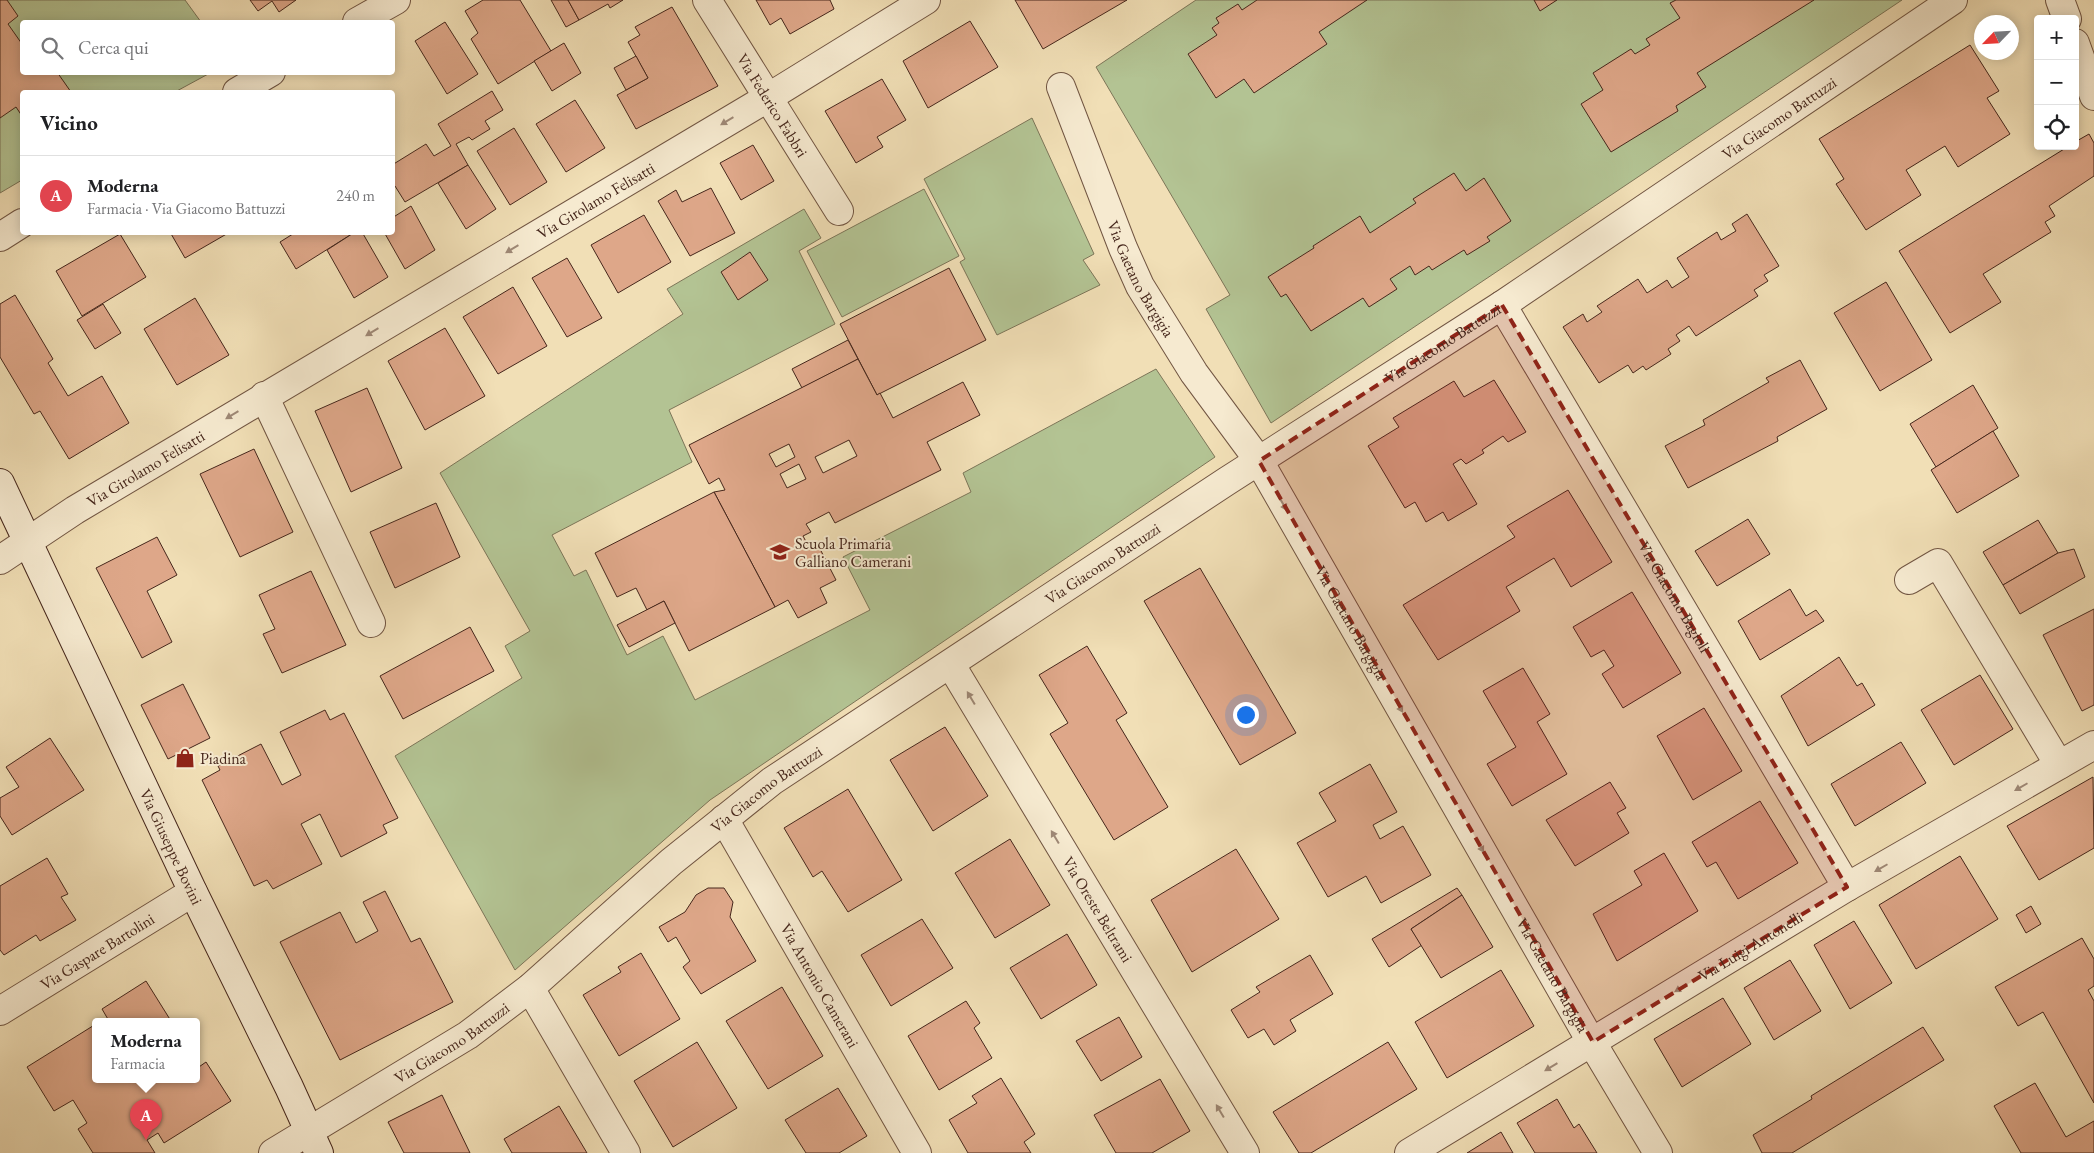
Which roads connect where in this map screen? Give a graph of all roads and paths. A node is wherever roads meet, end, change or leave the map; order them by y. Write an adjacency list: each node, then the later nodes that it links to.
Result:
1 (396, 0): 7 (street)
2 (707, 0): 12 (street, Via Federico Fabbri)
3 (926, 0): 12 (street, Via Girolamo Felisatti)
4 (1953, 0): 17 (street, Via Giacomo Battuzzi)
5 (2060, 0): 6 (street)
6 (2066, 15)
7 (361, 20)
8 (2079, 54): 13 (street)
9 (266, 75): 11 (street)
10 (1061, 87): 19 (street, Via Gaetano Bargigia)
11 (240, 90)
12 (768, 96): 14 (street, Via Federico Fabbri); 18 (street, Via Girolamo Felisatti, one-way to 18)
13 (2094, 96)
14 (839, 211)
15 (20, 224): 16 (street)
16 (0, 237)
17 (1502, 305): 19 (street, Via Giacomo Battuzzi); 29 (street, Via Giacomo Bagioli)
18 (264, 396): 21 (street, Via Girolamo Felisatti, one-way to 21); 24 (street)
19 (1259, 462): 25 (street, Via Giacomo Battuzzi); 33 (street, Via Gaetano Bargigia, one-way to 33)
20 (0, 483): 21 (street, Via Giuseppe Bovini)
21 (28, 540): 22 (street, Via Girolamo Felisatti); 30 (street, Via Giuseppe Bovini)
22 (0, 560)
23 (1909, 580): 27 (street)
24 (371, 623)
25 (951, 665): 28 (street, Via Giacomo Battuzzi); 38 (street, Via Oreste Beltrami, one-way to 25)
26 (2094, 745): 27 (street, Via Luigi Antonelli)
27 (2059, 765): 29 (street, Via Luigi Antonelli, one-way to 29)
28 (724, 819): 31 (street, Via Giacomo Battuzzi); 37 (street, Via Antonio Camerani)
29 (1848, 887): 33 (street, Via Luigi Antonelli, one-way to 33)
30 (193, 892): 32 (street, Via Gaspare Bartolini); 34 (street, Via Giuseppe Bovini)
31 (530, 988): 34 (street, Via Giacomo Battuzzi); 36 (street)
32 (0, 1011)
33 (1593, 1042): 39 (street, Via Luigi Antonelli, one-way to 39); 40 (street, Via Gaetano Bargigia)
34 (314, 1142): 35 (street, Via Giacomo Battuzzi)
35 (273, 1153)
36 (626, 1153)
37 (917, 1153)
38 (1245, 1153)
39 (1409, 1153)
40 (1658, 1153)

